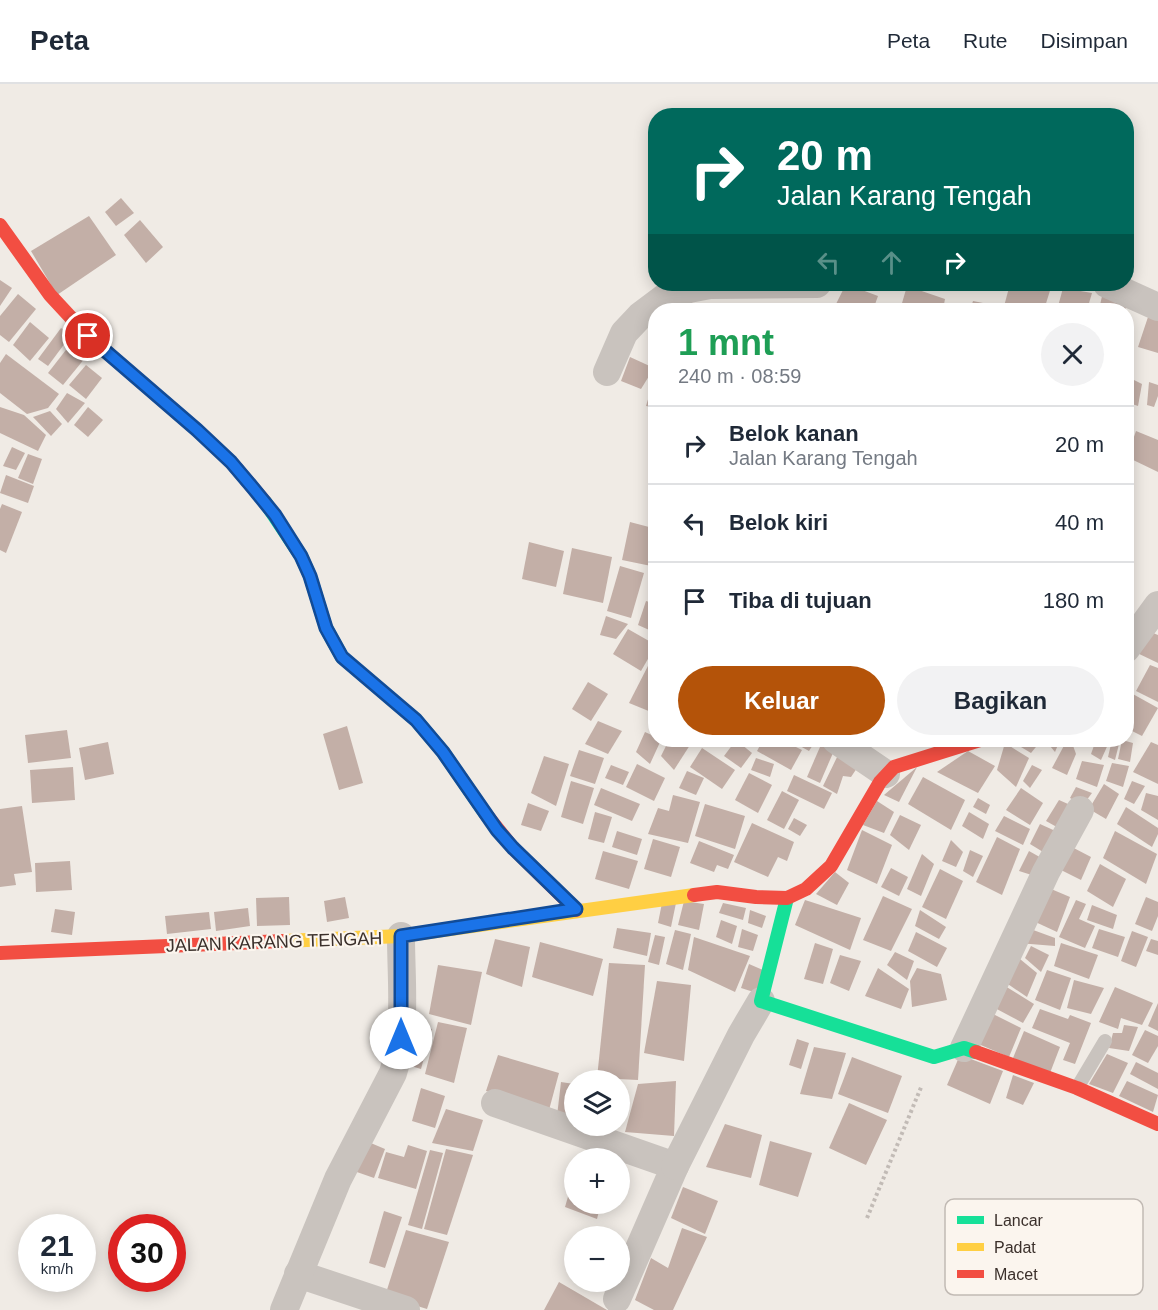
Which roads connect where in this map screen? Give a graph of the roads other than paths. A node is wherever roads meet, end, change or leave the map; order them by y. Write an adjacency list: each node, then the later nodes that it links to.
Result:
1 (0, 225): 15 (street)
2 (681, 291): 4 (street)
3 (1123, 291): 5 (street)
4 (657, 303)
5 (1158, 307)
6 (648, 310): 7 (street)
7 (607, 372)
8 (1158, 605): 9 (street)
9 (1134, 638)
10 (846, 747): 12 (street)
11 (956, 747): 12 (street)
12 (886, 774): 14 (street)
13 (1080, 810): 20 (street)
14 (787, 898): 15 (street, JALAN KARANG TENGAH); 18 (street)
15 (576, 909): 16 (street, JALAN KARANG TENGAH)
16 (401, 936): 17 (street, JALAN KARANG TENGAH); 25 (street)
17 (0, 953)
18 (761, 1001): 20 (street); 24 (street)
19 (1106, 1041): 21 (lane)
20 (964, 1048): 21 (street)
21 (1077, 1088): 23 (street)
22 (495, 1103): 24 (street)
23 (1158, 1124)
24 (675, 1166): 26 (street)
25 (298, 1274): 27 (street); 28 (street)
26 (616, 1299)
27 (284, 1310)
28 (406, 1310)

